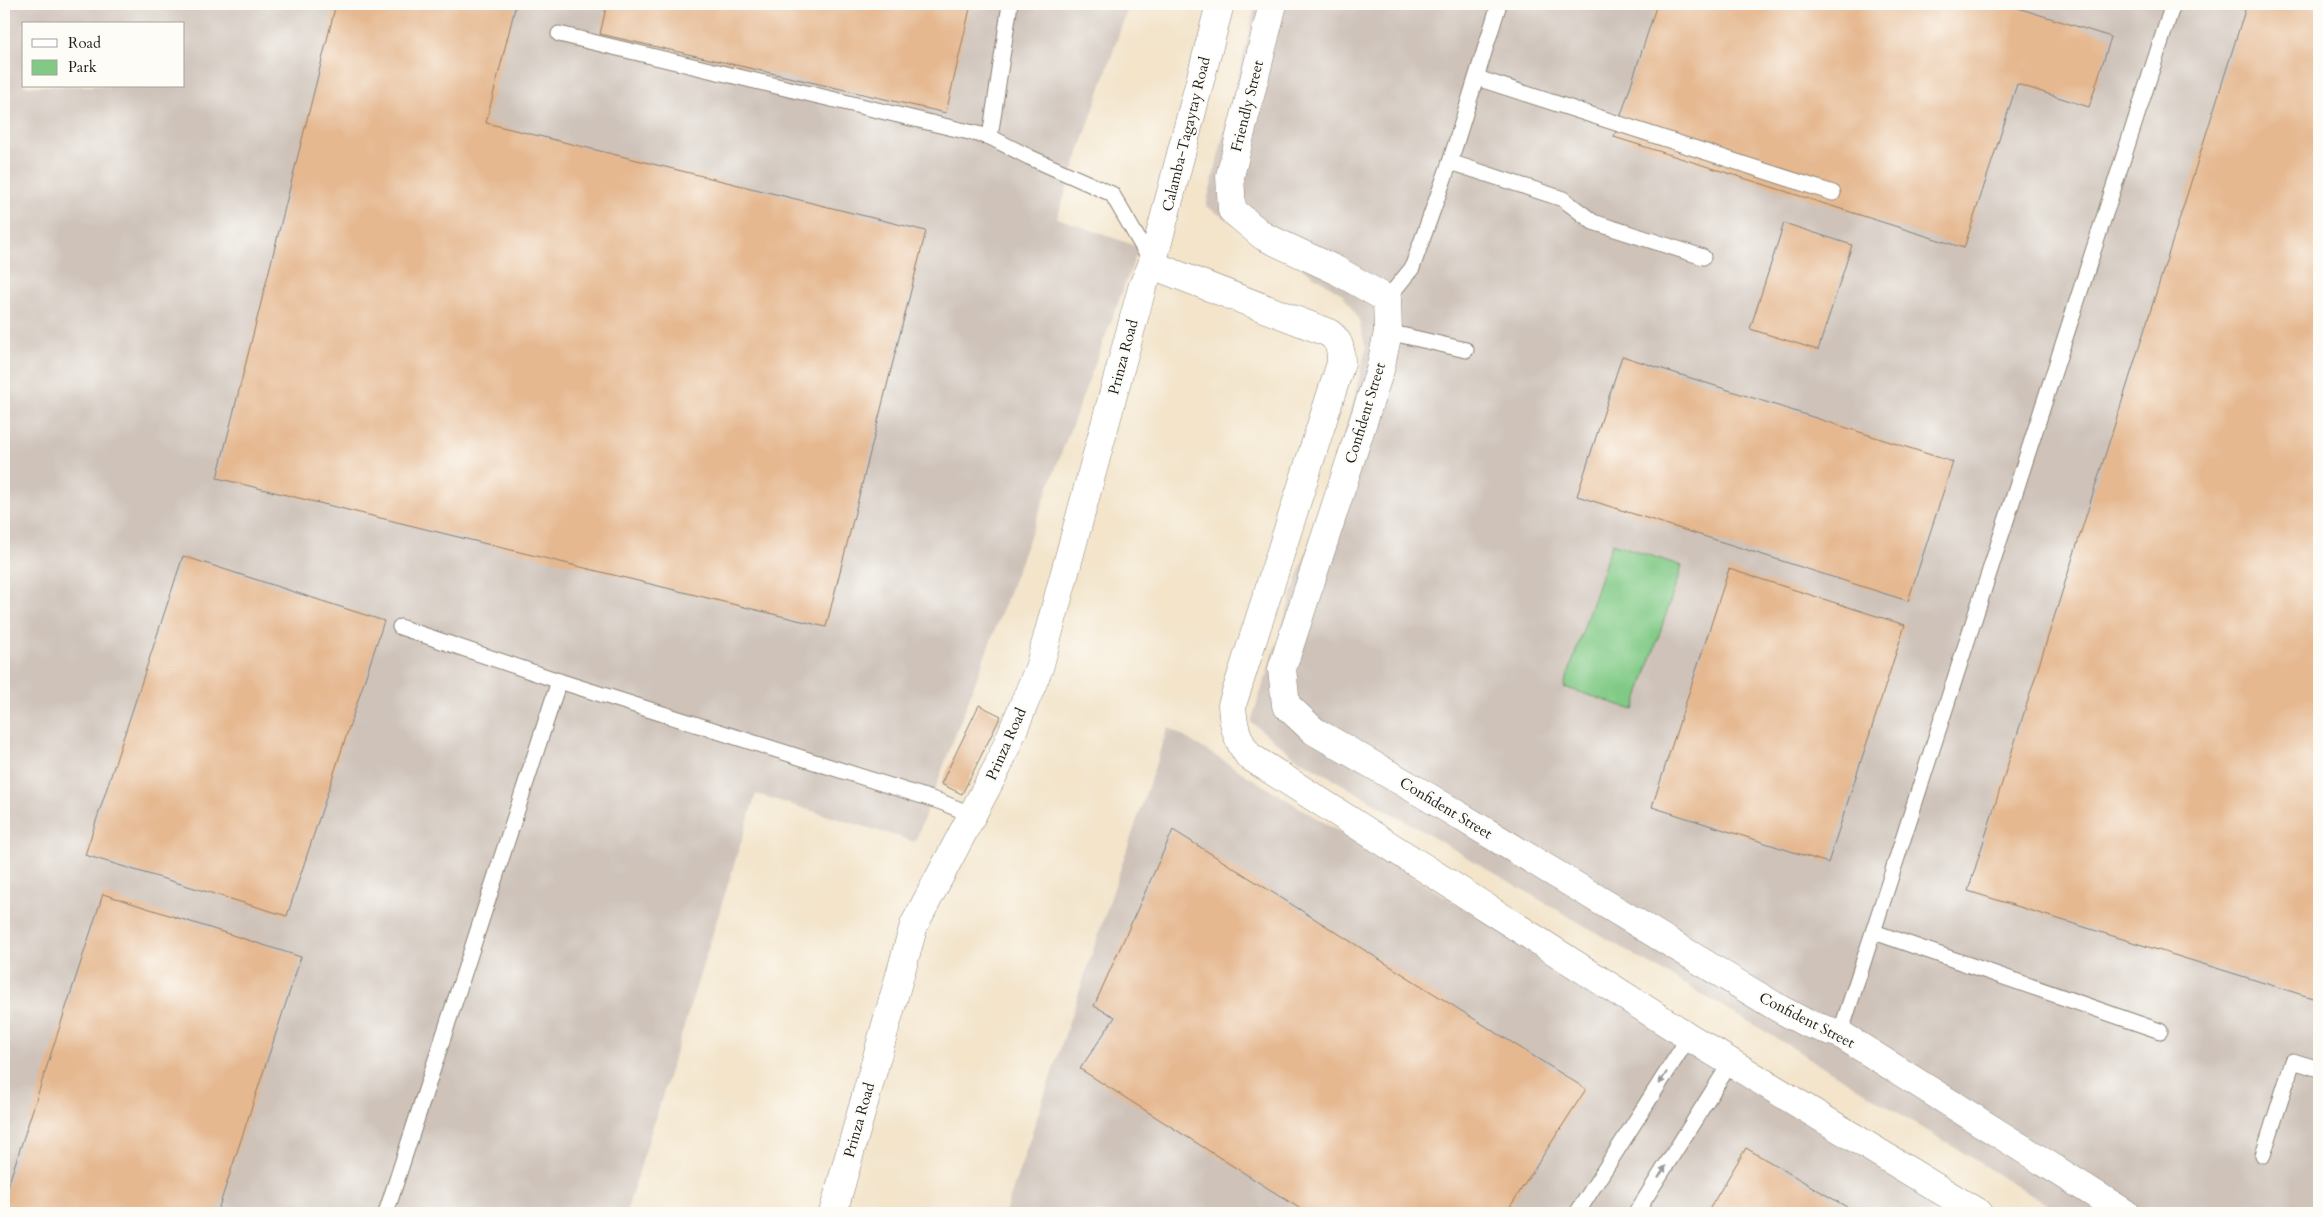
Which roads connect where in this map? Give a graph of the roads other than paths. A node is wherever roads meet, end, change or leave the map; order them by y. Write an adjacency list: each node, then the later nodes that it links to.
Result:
1 (1010, 4): 8 (lane)
2 (1220, 4): 12 (street, Calamba-Tagaytay Road)
3 (1273, 4): 13 (street, Friendly Street)
4 (1499, 4): 7 (lane)
5 (2174, 4): 19 (lane)
6 (559, 34): 8 (lane)
7 (1477, 78): 9 (lane); 10 (lane)
8 (990, 137): 12 (lane)
9 (1450, 162): 11 (lane); 13 (lane)
10 (1833, 193)
11 (1702, 257)
12 (1152, 265): 18 (street, Prinza Road); 22 (street)
13 (1387, 299): 14 (street, Confident Street)
14 (1388, 332): 15 (lane); 21 (street, Confident Street)
15 (1466, 350)
16 (400, 627): 17 (lane)
17 (559, 681): 18 (lane); 26 (lane)
18 (972, 815): 27 (street, Prinza Road)
19 (1874, 932): 20 (lane); 21 (lane)
20 (2160, 1031)
21 (1840, 1034): 31 (street, Confident Street)
22 (1689, 1037): 23 (street); 28 (lane, one-way to 28)
23 (1731, 1062): 29 (lane, one-way to 23); 30 (street)
24 (2319, 1069): 25 (lane)
25 (2263, 1155)
26 (386, 1213)
27 (833, 1213)
28 (1577, 1213)
29 (1636, 1213)
30 (1978, 1213)
31 (2125, 1213)

